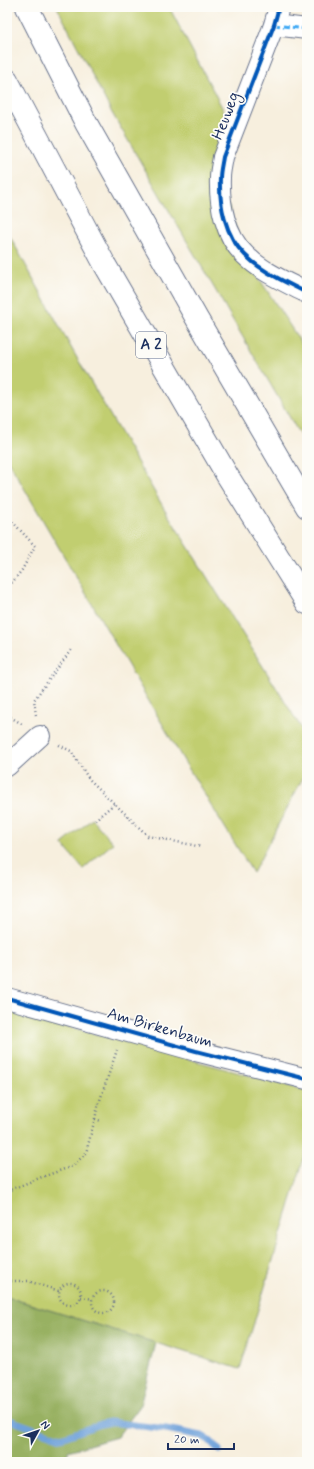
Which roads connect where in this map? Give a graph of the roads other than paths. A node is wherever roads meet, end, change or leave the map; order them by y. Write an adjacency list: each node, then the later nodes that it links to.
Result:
1 (27, 7): 6 (highway)
2 (276, 16): 3 (street); 5 (street, Heuweg)
3 (307, 28)
4 (7, 80): 7 (highway, A 2)
5 (307, 294)
6 (307, 507)
7 (307, 603)
8 (40, 736): 9 (street)
9 (7, 766)
10 (7, 998): 11 (street, Am Birkenbaum)
11 (307, 1079)

